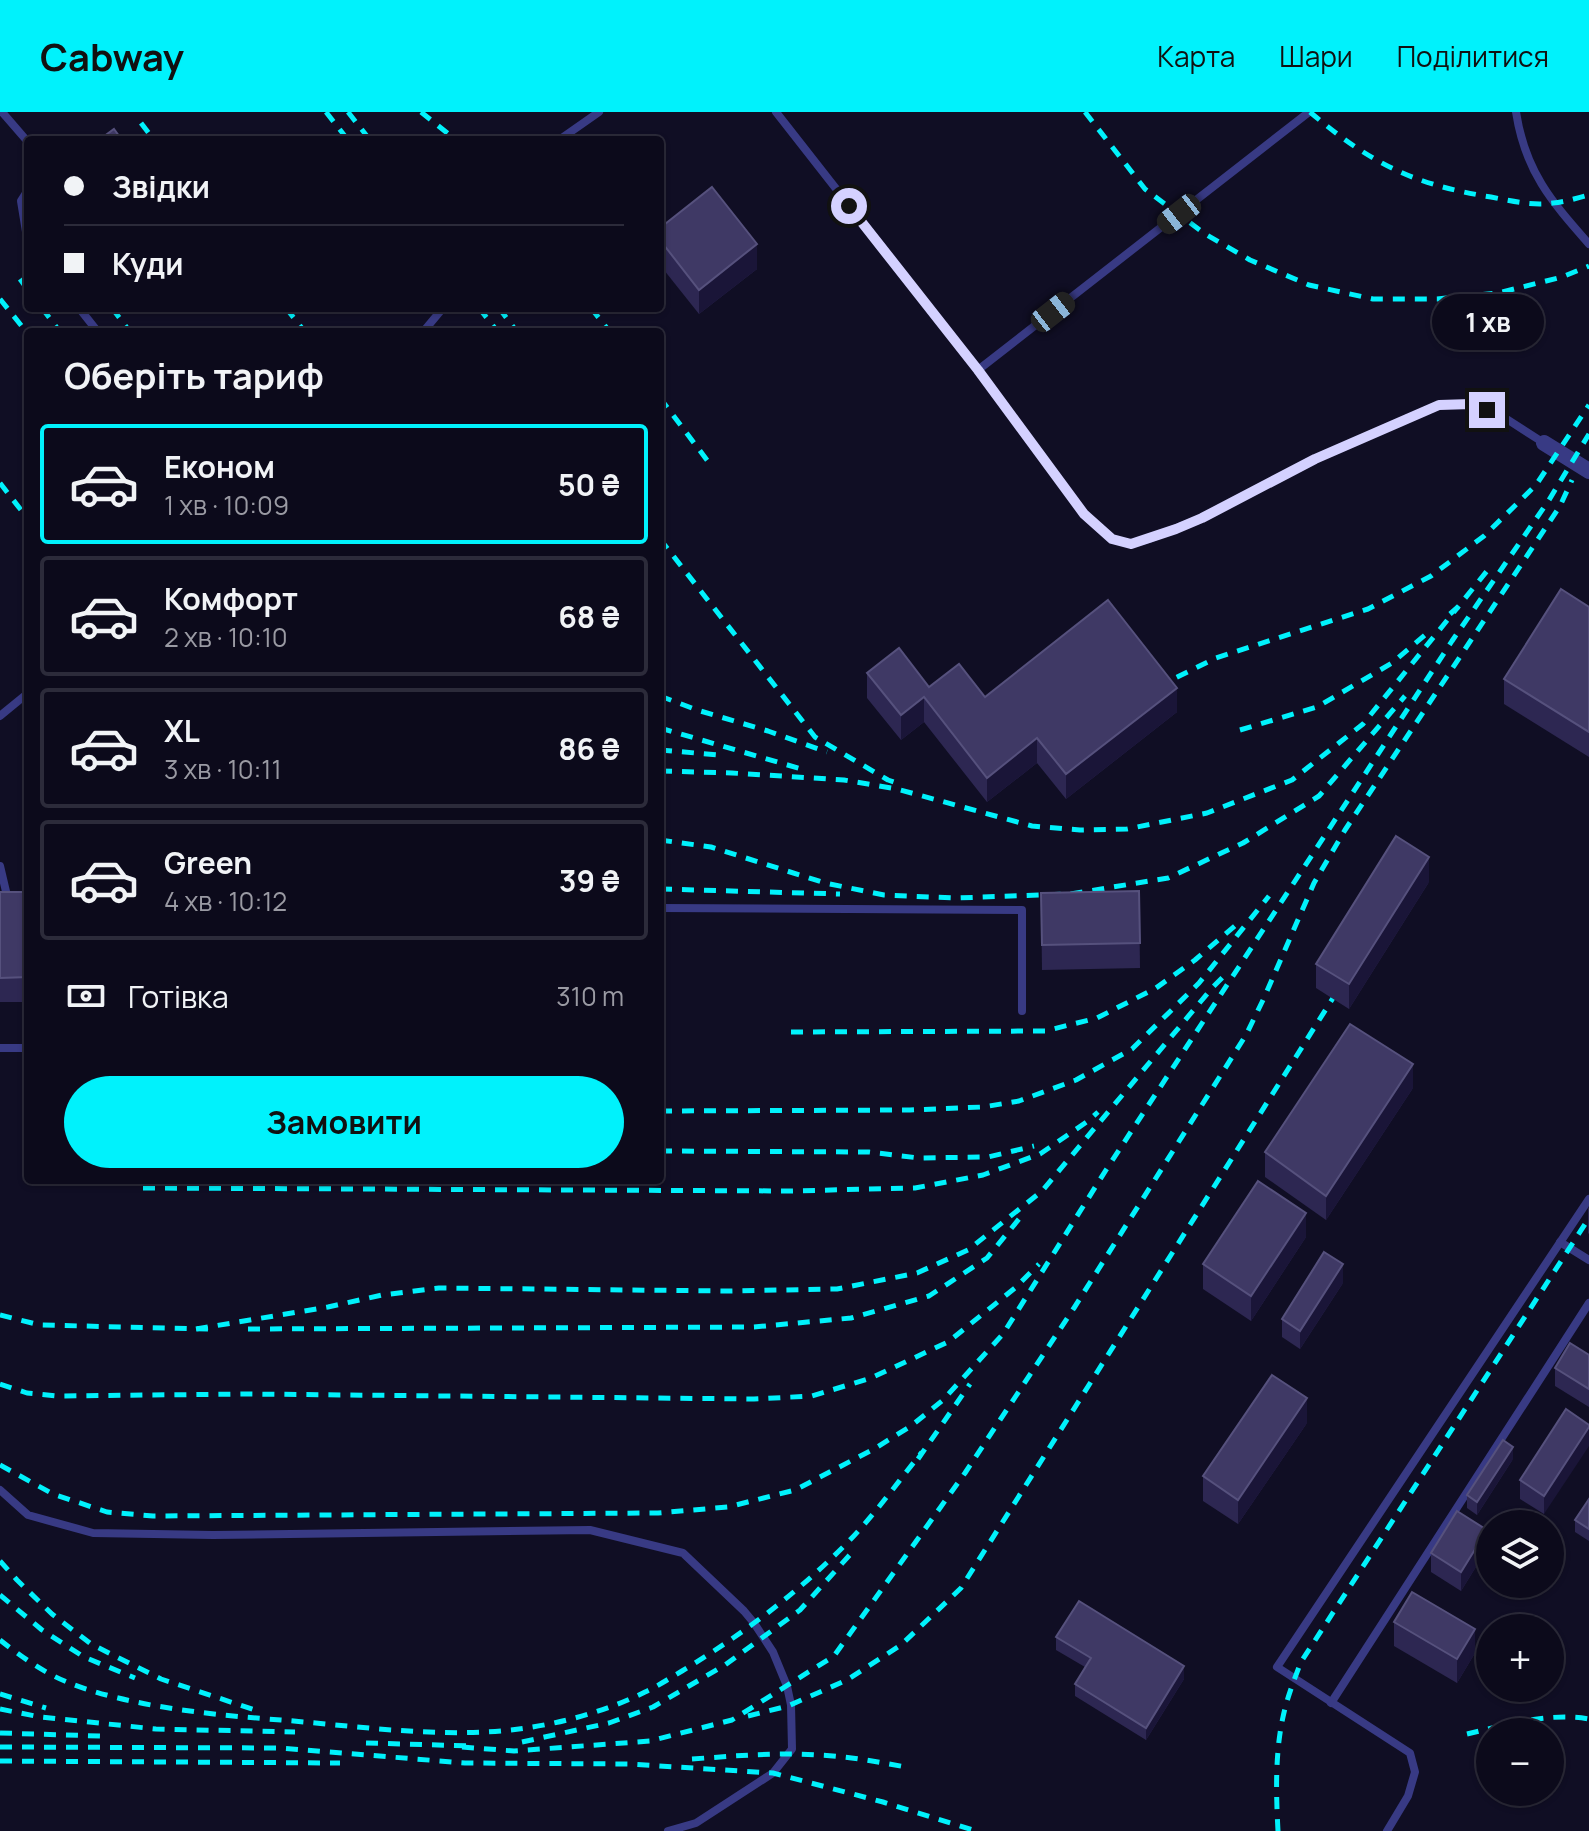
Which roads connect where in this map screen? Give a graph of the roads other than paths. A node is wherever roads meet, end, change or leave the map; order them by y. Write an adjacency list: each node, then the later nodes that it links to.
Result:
1 (2, 112): 7 (lane)
2 (599, 112): 6 (lane)
3 (776, 112): 15 (lane)
4 (1309, 112): 15 (lane)
5 (1516, 112): 10 (lane)
6 (565, 136)
7 (24, 137)
8 (24, 196): 9 (lane)
9 (24, 219)
10 (1589, 244)
11 (82, 312): 13 (lane)
12 (440, 312): 14 (lane)
13 (95, 328)
14 (426, 328)
15 (978, 370): 16 (lane)
16 (1544, 443): 17 (street)
17 (1589, 471)
18 (24, 696): 19 (lane)
19 (0, 716)
20 (0, 866): 21 (lane)
21 (18, 905)
22 (664, 908): 23 (lane)
23 (1022, 1011)
24 (0, 1048): 25 (lane)
25 (24, 1048)
26 (1589, 1199): 27 (lane)
27 (1560, 1242): 28 (lane); 32 (lane)
28 (1589, 1260)
29 (1589, 1303): 30 (lane)
30 (1585, 1318): 32 (lane)
31 (0, 1490): 33 (lane)
32 (1331, 1703): 34 (lane)
33 (668, 1831)
34 (1387, 1831)

